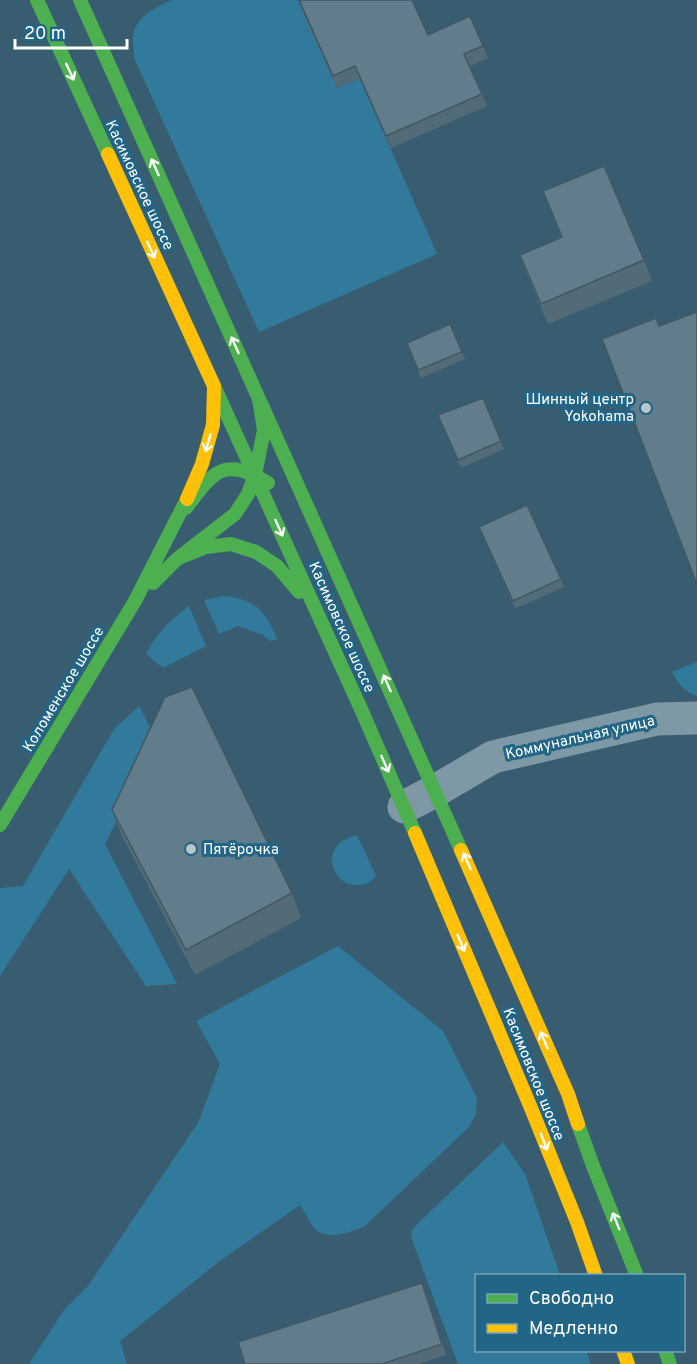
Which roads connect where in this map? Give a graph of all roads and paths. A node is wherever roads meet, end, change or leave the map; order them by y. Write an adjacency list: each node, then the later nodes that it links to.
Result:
1 (37, 0): 3 (main road, Касимовское шоссе, one-way to 3)
2 (80, 0): 4 (main road, Касимовское шоссе, one-way to 2)
3 (214, 386): 5 (main road, Касимовское шоссе); 8 (main road, Коломенское шоссе, one-way to 8)
4 (259, 399): 5 (main road, Коломенское шоссе); 9 (main road, Касимовское шоссе)
5 (255, 475): 6 (main road); 8 (main road); 10 (main road, Коломенское шоссе); 12 (main road, Касимовское шоссе, one-way to 12)
6 (277, 488)
7 (289, 502): 9 (main road)
8 (178, 518): 11 (main road, Коломенское шоссе)
9 (322, 540): 14 (main road, Касимовское шоссе, one-way to 9)
10 (177, 559): 11 (main road, Коломенское шоссе); 12 (main road)
11 (135, 601): 16 (main road, Коломенское шоссе)
12 (318, 615): 15 (main road, Касимовское шоссе, one-way to 15)
13 (697, 718): 14 (street, Коммунальная улица)
14 (435, 791): 15 (street, Коммунальная улица); 18 (main road, Касимовское шоссе, one-way to 14)
15 (404, 807): 17 (main road, Касимовское шоссе, one-way to 17)
16 (0, 825)
17 (596, 1274)
18 (637, 1274)

